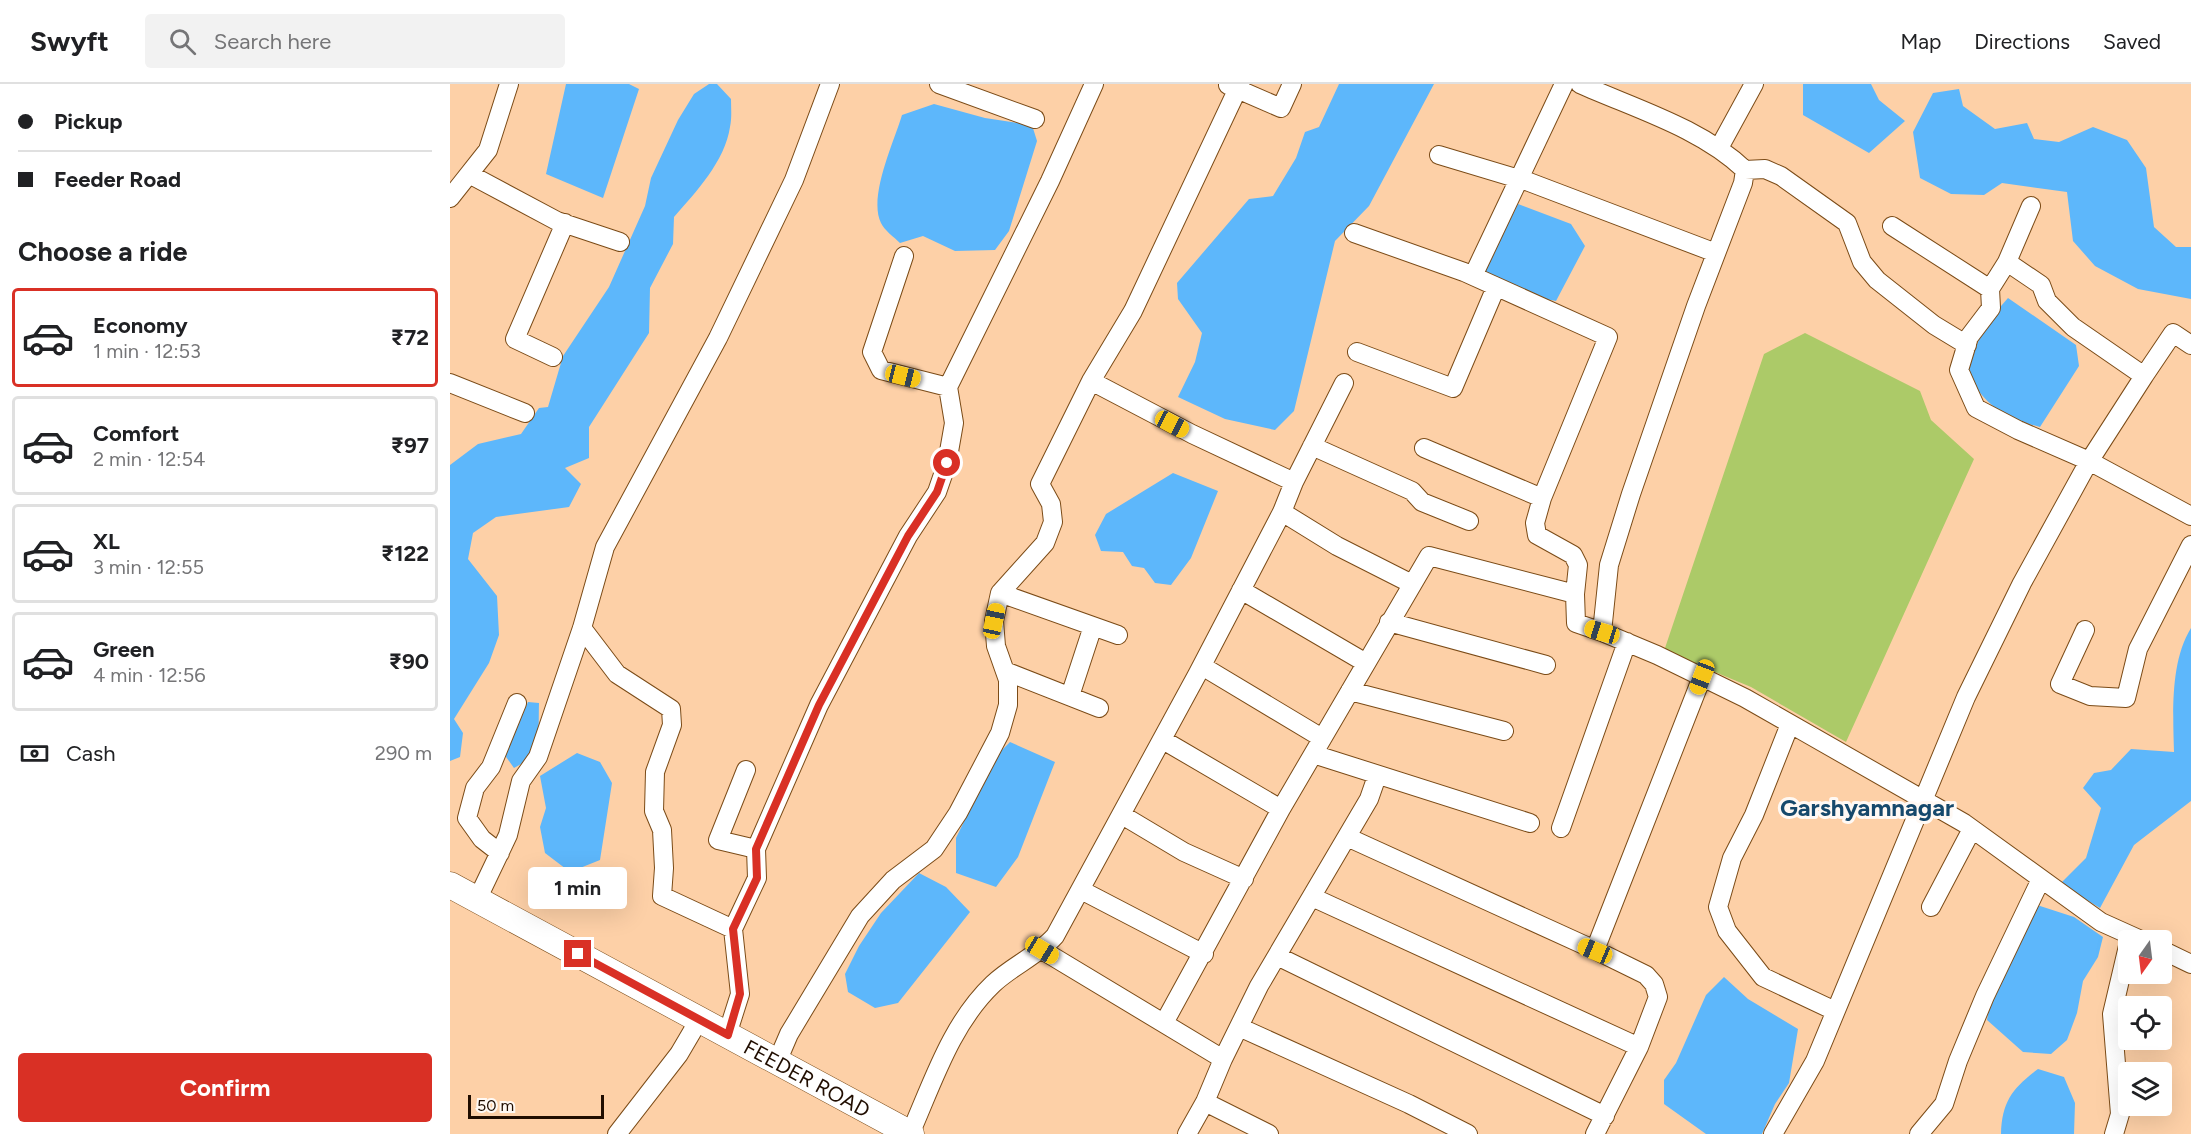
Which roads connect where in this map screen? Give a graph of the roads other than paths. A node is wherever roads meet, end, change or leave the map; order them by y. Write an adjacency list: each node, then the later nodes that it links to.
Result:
1 (508, 84): 14 (street)
2 (830, 84): 53 (street)
3 (939, 84): 10 (street)
4 (1094, 84): 36 (street)
5 (1292, 84): 9 (street)
6 (1564, 84): 15 (street)
7 (1580, 84): 11 (street)
8 (1754, 84): 11 (street)
9 (1234, 86): 33 (street)
10 (1035, 119)
11 (1719, 148): 13 (street)
12 (1439, 155): 15 (street)
13 (1745, 170): 22 (street); 28 (street)
14 (468, 174): 16 (street); 18 (street)
15 (1518, 179): 22 (street); 25 (street)
16 (450, 198)
17 (2031, 206): 24 (street)
18 (566, 223): 21 (street); 31 (street)
19 (1892, 226): 27 (street)
20 (1354, 233): 25 (street)
21 (620, 242)
22 (1716, 253): 55 (street)
23 (904, 256): 36 (street)
24 (2007, 262): 27 (street); 32 (street)
25 (1473, 276): 26 (street)
26 (1496, 287): 30 (street); 42 (street)
27 (1990, 289): 28 (street)
28 (1967, 345): 40 (street)
29 (2191, 345): 32 (street)
30 (1357, 352)
31 (553, 357)
32 (2144, 376): 40 (street)
33 (1091, 381): 41 (street); 49 (street)
34 (450, 383): 37 (street)
35 (1344, 383): 38 (street)
36 (948, 387): 81 (street)
37 (525, 413)
38 (1312, 446): 41 (street); 45 (street)
39 (1424, 448): 42 (street)
40 (2089, 461): 44 (street); 74 (street)
41 (1294, 482): 43 (street)
42 (1542, 498): 50 (street)
43 (1282, 512): 47 (street); 48 (street)
44 (2191, 516)
45 (1469, 521)
46 (2191, 545): 54 (street)
47 (1412, 584): 50 (street); 51 (street)
48 (1241, 590): 58 (street); 60 (street)
49 (1000, 593): 52 (street); 61 (street)
50 (1575, 594): 55 (street)
51 (1389, 622): 58 (street); 59 (street)
52 (1093, 626): 56 (street); 64 (street)
53 (582, 628): 82 (street); 90 (street)
54 (2085, 630)
55 (1602, 632): 57 (street)
56 (1118, 635)
57 (1627, 642): 62 (street); 78 (street)
58 (1366, 663): 63 (street)
59 (1546, 664)
60 (1202, 666): 69 (street); 70 (street)
61 (1005, 671): 64 (street); 106 (street)
62 (1702, 677): 67 (street); 93 (street)
63 (1350, 691): 68 (street); 69 (street)
64 (1070, 696): 66 (street)
65 (517, 703): 82 (street)
66 (1100, 708)
67 (1790, 724): 74 (street); 99 (street)
68 (1504, 731)
69 (1322, 738): 71 (street)
70 (1163, 740): 75 (street); 76 (street)
71 (1313, 754): 73 (street); 75 (street)
72 (746, 770): 81 (street)
73 (1377, 776): 77 (street); 80 (street)
74 (1922, 799): 79 (street); 99 (street)
75 (1281, 809): 83 (street)
76 (1122, 815): 83 (street); 86 (street)
77 (1530, 823)
78 (1561, 828)
79 (1972, 829): 84 (street); 89 (street)
80 (1347, 837): 87 (street); 93 (street)
81 (756, 849): 90 (street)
82 (500, 853): 88 (street)
83 (1244, 879): 94 (street)
84 (2041, 879): 91 (street); 116 (street)
85 (450, 885): 88 (street, FEEDER ROAD)
86 (1081, 890): 92 (street); 94 (street)
87 (1312, 897): 96 (street); 104 (street)
88 (477, 900): 100 (street, FEEDER ROAD)
89 (1931, 907)
90 (733, 929): 103 (street)
91 (2118, 932)
92 (1042, 950): 101 (street); 110 (street)
93 (1595, 951): 104 (street)
94 (1204, 954): 101 (street)
95 (2172, 955): 97 (street)
96 (1277, 956): 102 (street); 108 (street)
97 (2191, 964)
98 (2121, 984): 117 (street)
99 (1835, 1011): 115 (street)
100 (699, 1020): 103 (street, FEEDER ROAD); 109 (street)
101 (1164, 1023): 105 (street)
102 (1239, 1027): 105 (street); 113 (street)
103 (728, 1035): 106 (street, FEEDER ROAD)
104 (1640, 1047): 108 (street)
105 (1223, 1059): 107 (street)
106 (777, 1062): 110 (street, FEEDER ROAD)
107 (1205, 1102): 111 (street); 112 (street)
108 (1605, 1116): 114 (street)
109 (617, 1134)
110 (910, 1134)
111 (1187, 1134)
112 (1269, 1134)
113 (1468, 1134)
114 (1595, 1134)
115 (1773, 1134)
116 (1919, 1134)
117 (2114, 1134)

